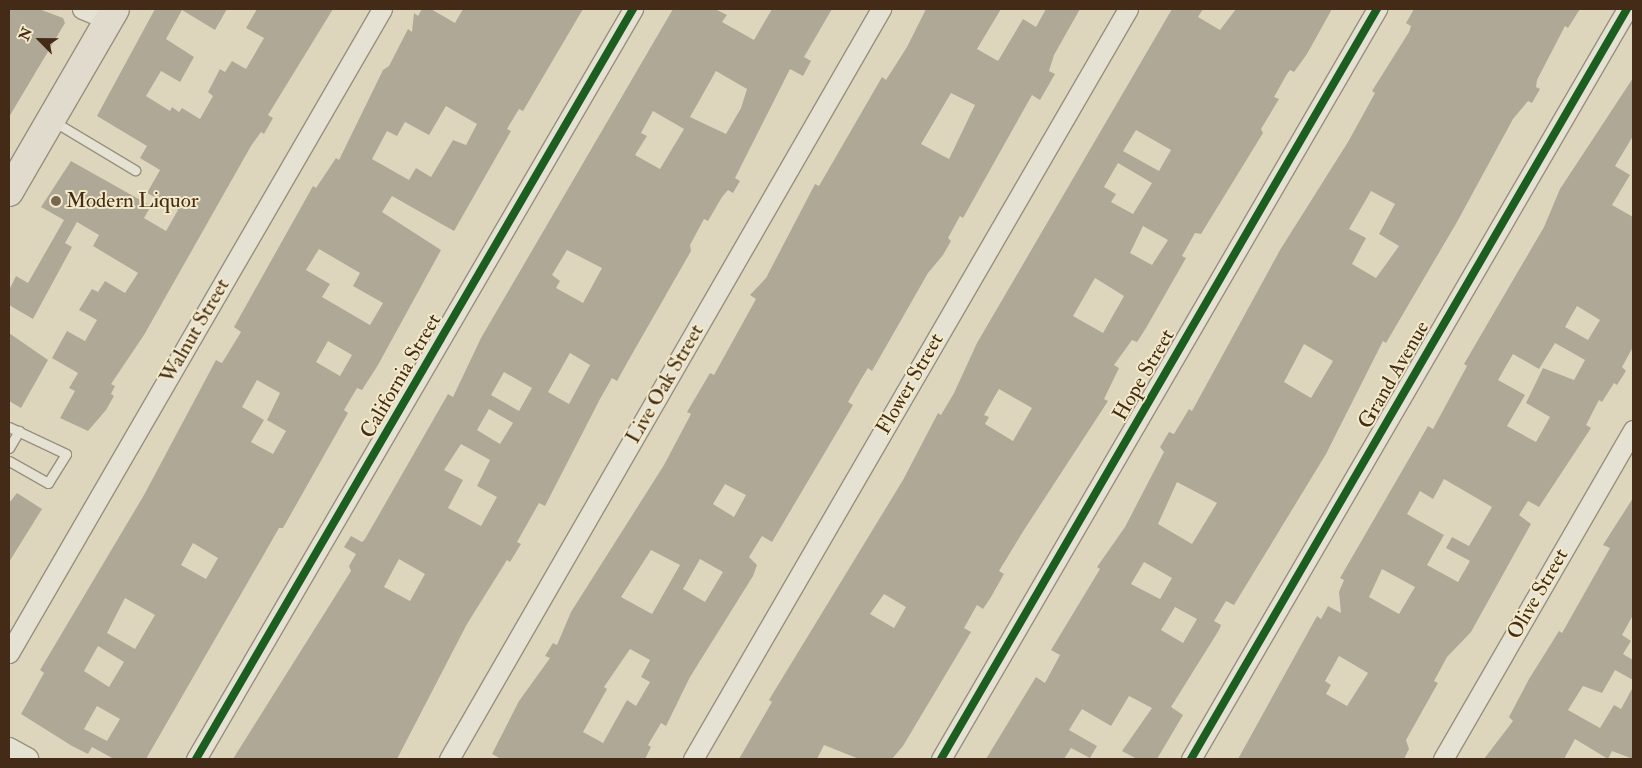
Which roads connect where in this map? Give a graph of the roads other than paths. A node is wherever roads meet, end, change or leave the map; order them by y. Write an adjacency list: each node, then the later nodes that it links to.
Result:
1 (82, 9): 8 (street)
2 (382, 9): 17 (street, Walnut Street)
3 (633, 9): 20 (street, California Street)
4 (881, 9): 21 (street, Live Oak Street)
5 (1128, 9): 22 (street, Flower Street)
6 (1377, 9): 23 (street, Hope Street)
7 (1627, 9): 24 (street, Grand Avenue)
8 (112, 14): 9 (main road)
9 (51, 120): 10 (lane); 11 (main road)
10 (135, 170)
11 (9, 192)
12 (9, 427): 14 (lane)
13 (1633, 430): 25 (street, Olive Street)
14 (19, 431): 15 (lane); 16 (lane)
15 (9, 448)
16 (9, 460)
17 (9, 653)
18 (9, 749): 19 (street)
19 (27, 759)
20 (196, 759)
21 (449, 759)
22 (693, 759)
23 (941, 759)
24 (1191, 759)
25 (1442, 759)

